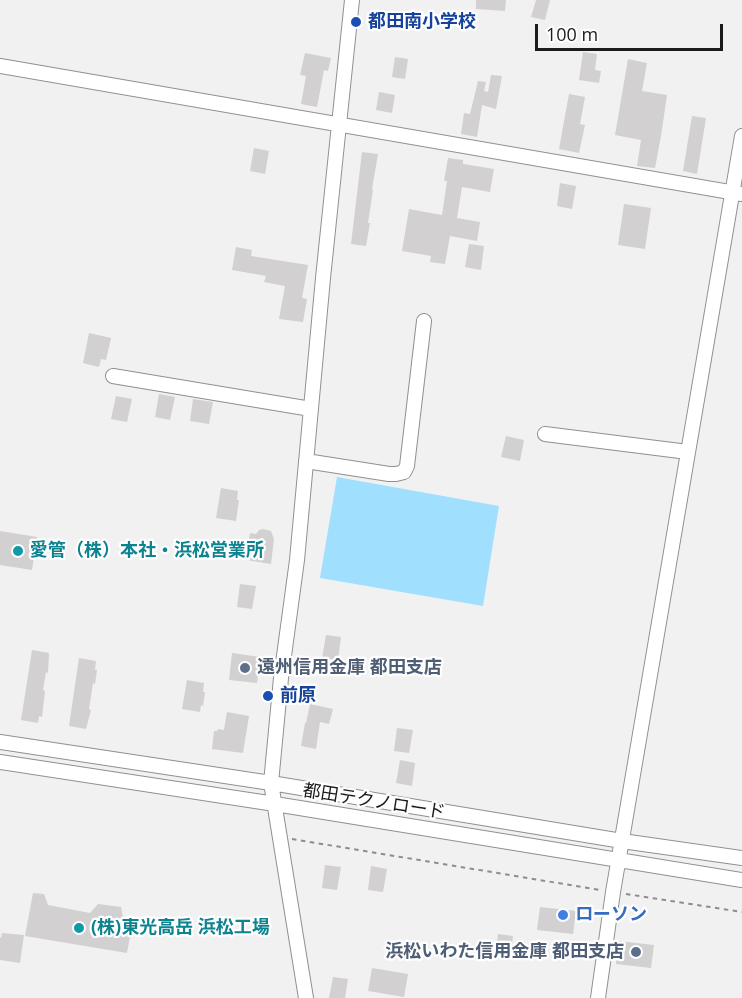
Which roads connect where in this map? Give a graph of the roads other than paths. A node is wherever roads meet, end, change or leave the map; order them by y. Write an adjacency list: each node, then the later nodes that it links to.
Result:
1 (352, 0): 3 (street)
2 (0, 66): 3 (street)
3 (339, 125): 5 (street); 8 (street)
4 (742, 136): 5 (street)
5 (737, 193): 10 (street)
6 (424, 321): 11 (street)
7 (114, 376): 8 (street)
8 (311, 409): 11 (street)
9 (545, 434): 10 (street)
10 (688, 452): 16 (street)
11 (306, 461): 14 (street)
12 (0, 742): 14 (street, 都田テクノロード)
13 (0, 762): 15 (street, 都田テクノロード)
14 (271, 783): 15 (street); 16 (street, 都田テクノロード)
15 (275, 804): 18 (street, 都田テクノロード); 20 (street)
16 (622, 841): 17 (street, 都田テクノロード); 18 (street)
17 (742, 858)
18 (619, 860): 19 (street, 都田テクノロード); 21 (street)
19 (742, 880)
20 (306, 998)
21 (597, 998)

